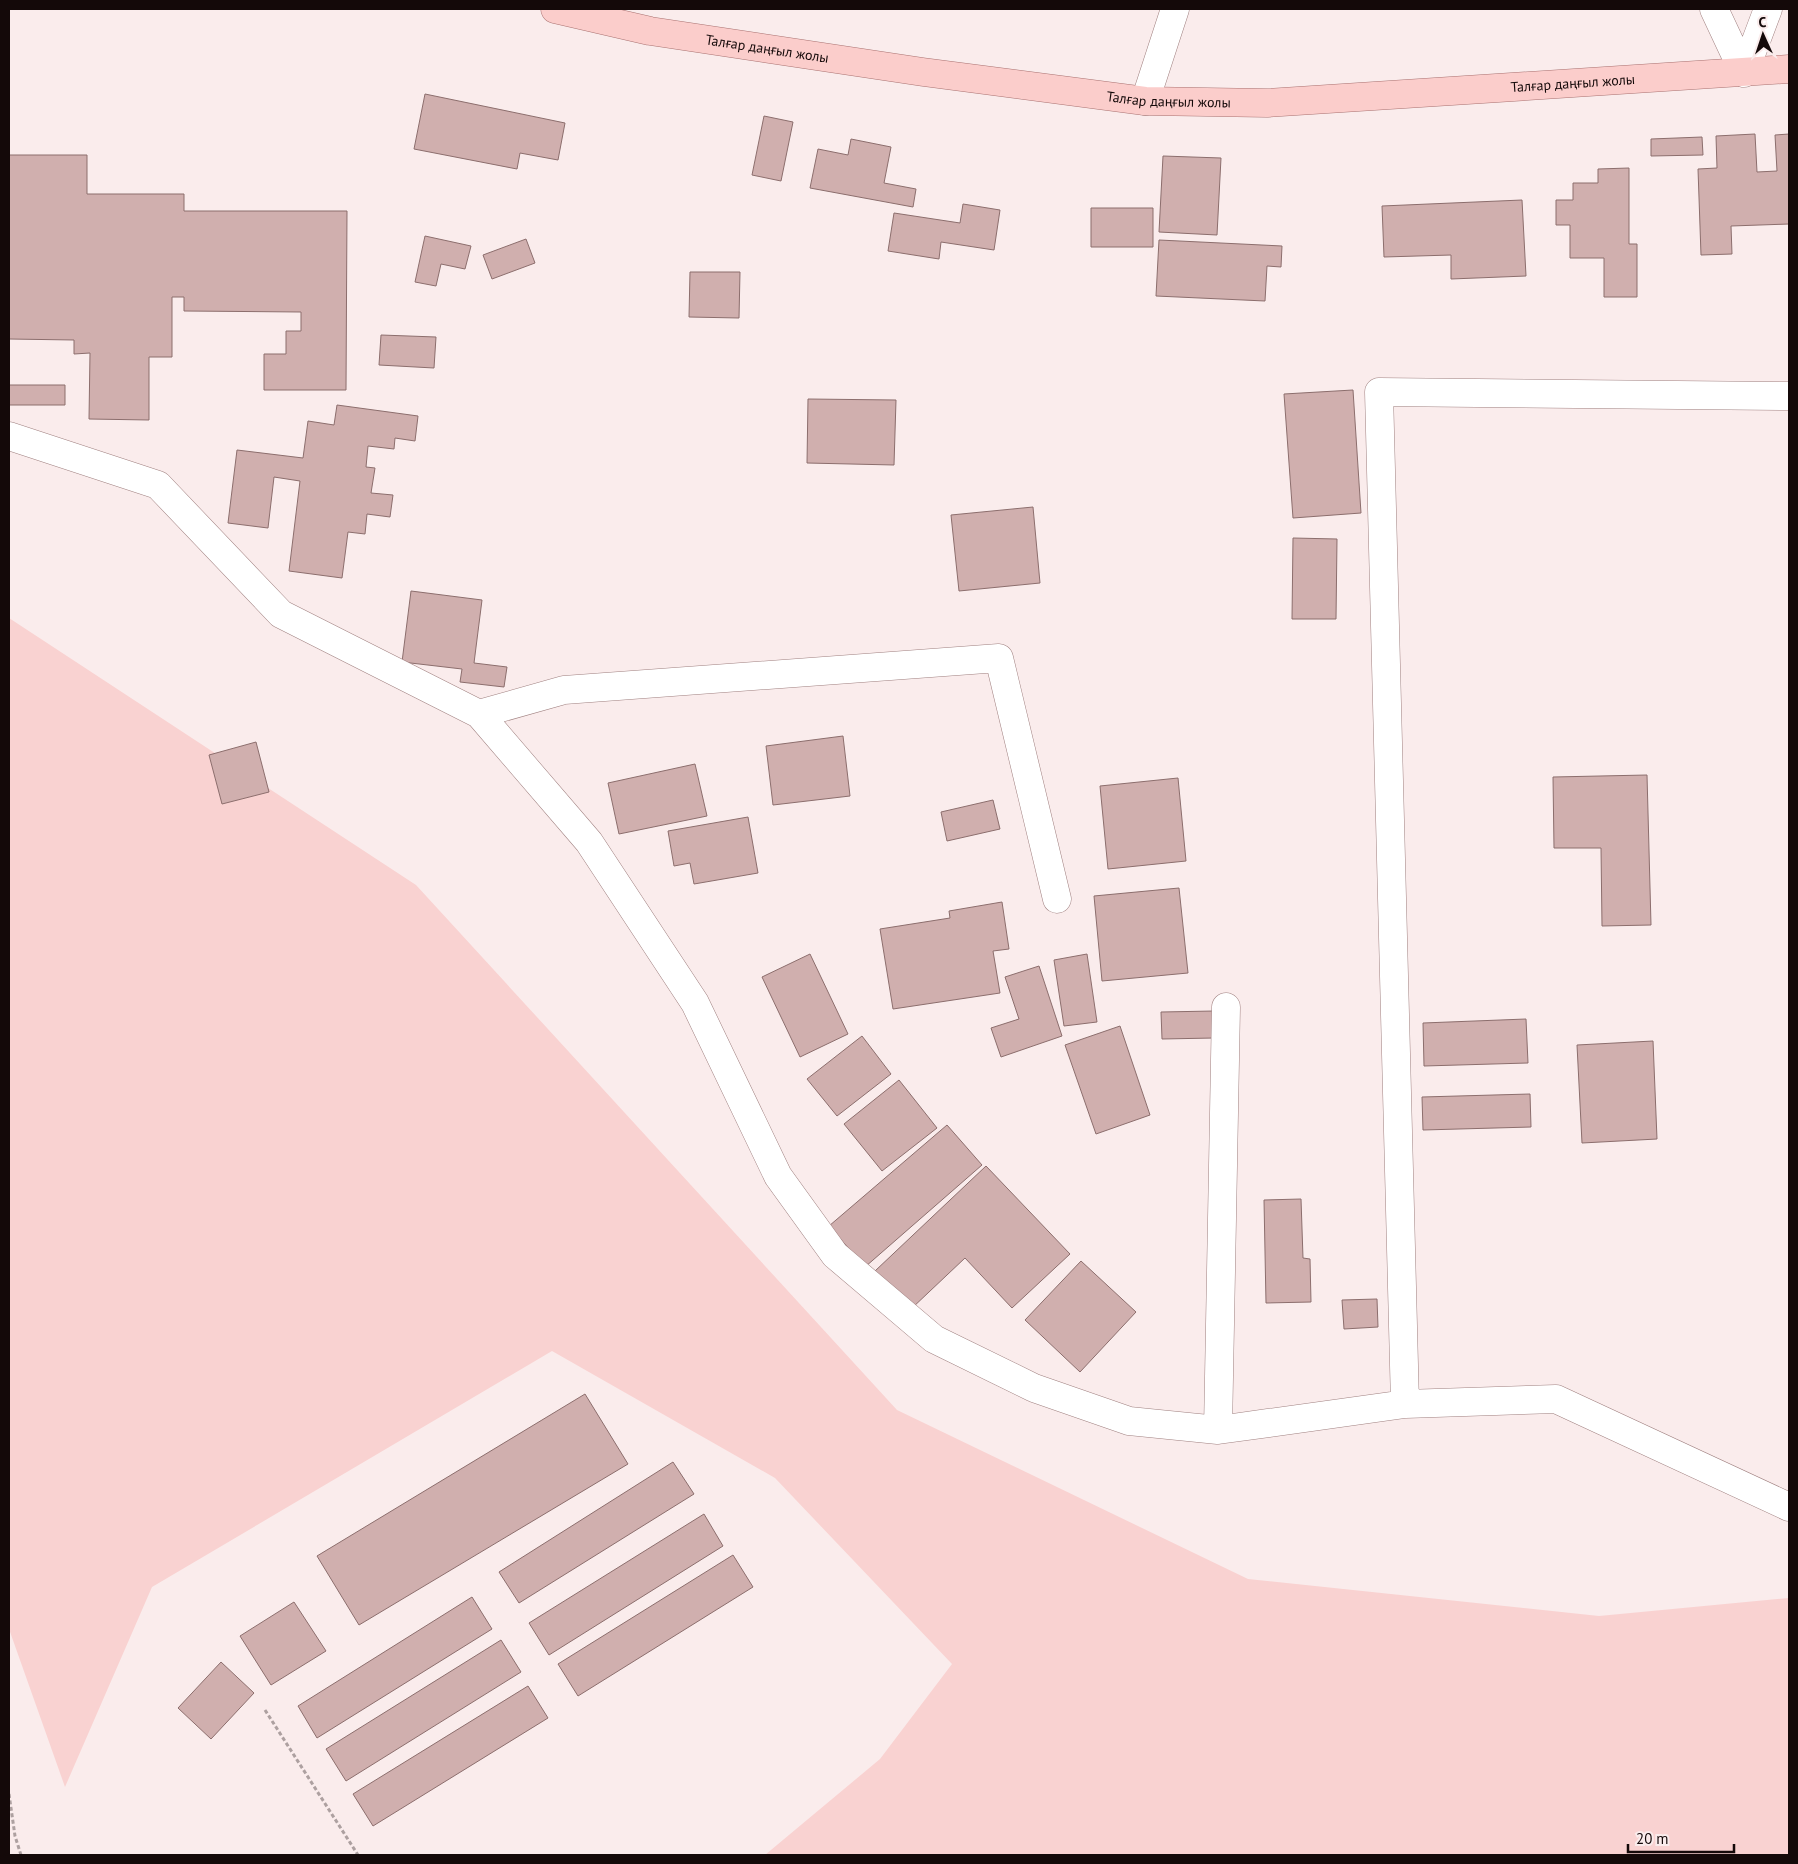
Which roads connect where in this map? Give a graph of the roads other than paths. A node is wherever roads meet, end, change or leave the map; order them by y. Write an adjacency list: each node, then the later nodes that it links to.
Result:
1 (555, 9): 7 (main road, Талғар даңғыл жолы)
2 (1175, 9): 7 (street)
3 (1714, 9): 6 (street)
4 (1768, 9): 6 (street)
5 (1789, 69): 6 (main road, Талғар даңғыл жолы)
6 (1744, 73): 7 (main road, Талғар даңғыл жолы)
7 (1145, 101)
8 (1789, 396): 13 (street)
9 (9, 436): 10 (street)
10 (479, 714): 11 (street); 14 (street)
11 (1057, 899)
12 (1226, 1006): 14 (street)
13 (1405, 1404): 14 (street); 15 (street)
14 (1218, 1430)
15 (1789, 1507)

